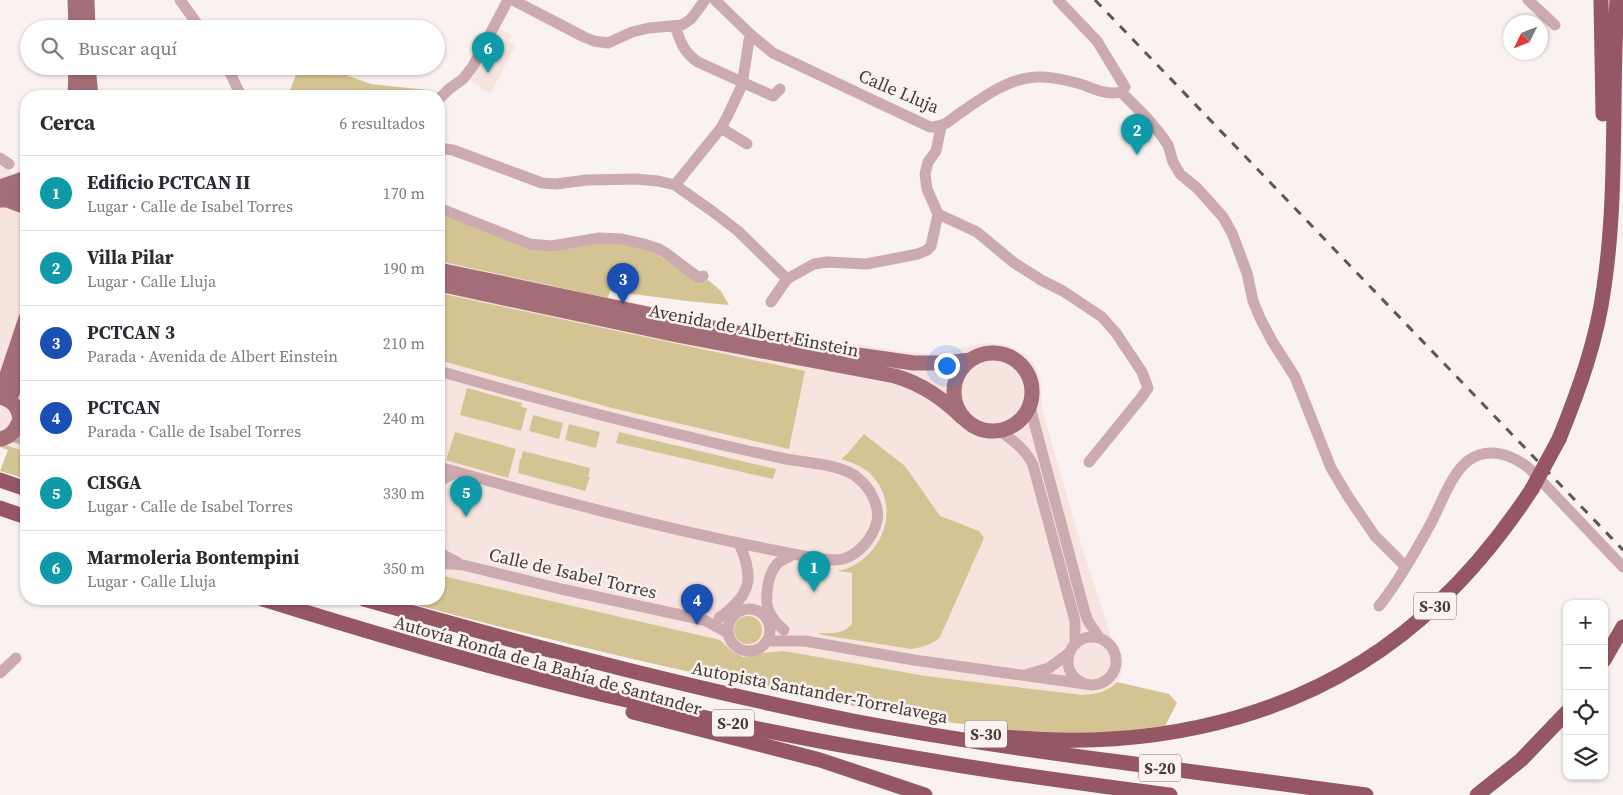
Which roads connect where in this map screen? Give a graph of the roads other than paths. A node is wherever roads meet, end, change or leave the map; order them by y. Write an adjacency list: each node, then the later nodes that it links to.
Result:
1 (75, 0): 12 (main road)
2 (87, 0): 13 (main road)
3 (180, 0): 14 (street)
4 (508, 0): 27 (street)
5 (513, 0): 16 (street)
6 (705, 0): 16 (street)
7 (715, 0): 17 (street, Calle Lluja)
8 (1058, 0): 26 (street)
9 (1528, 0): 15 (street)
10 (1603, 0): 43 (highway)
11 (1617, 0): 43 (highway, Autovía Ronda de la Bahía de Santander / S-30)
12 (76, 20)
13 (88, 20)
14 (194, 20)
15 (1555, 24)
16 (675, 26): 21 (street)
17 (750, 34): 21 (street); 28 (street, Calle Lluja)
18 (76, 75): 23 (main road)
19 (89, 75): 24 (main road)
20 (231, 75): 25 (street)
21 (742, 81): 22 (street); 29 (street)
22 (780, 89)
23 (75, 90)
24 (90, 90)
25 (238, 90)
26 (1121, 92): 28 (street, Calle Lluja); 68 (street)
27 (445, 93)
28 (941, 127): 38 (street)
29 (721, 128): 30 (street); 33 (street)
30 (747, 144)
31 (445, 149): 33 (street)
32 (20, 182): 35 (main road)
33 (675, 185): 41 (street)
34 (20, 194): 35 (main road)
35 (2, 196): 36 (main road)
36 (20, 204)
37 (445, 210): 40 (street)
38 (938, 214): 41 (street); 55 (street)
39 (445, 271): 46 (main road, Avenida de Albert Einstein)
40 (703, 276)
41 (787, 279): 44 (street)
42 (445, 285): 51 (main road, Avenida de Albert Einstein)
43 (1604, 288): 90 (highway, Autovía Ronda de la Bahía de Santander / S-30, bridge)
44 (771, 302)
45 (20, 336): 49 (main road)
46 (970, 360): 50 (main road); 51 (main road)
47 (20, 364): 49 (main road)
48 (445, 373): 64 (street)
49 (3, 396): 53 (main road)
50 (1030, 407): 52 (main road); 81 (street)
51 (963, 418): 52 (main road)
52 (1000, 431): 84 (street)
53 (4, 438): 54 (street)
54 (20, 439)
55 (1089, 462)
56 (445, 469): 57 (street)
57 (457, 472): 58 (street); 63 (street)
58 (445, 478)
59 (0, 480): 60 (highway)
60 (20, 487)
61 (0, 508): 62 (highway)
62 (20, 515)
63 (739, 543): 64 (street); 75 (street)
64 (794, 554): 79 (street)
65 (445, 556): 67 (street, Calle de Isabel Torres)
66 (445, 564): 67 (street, Calle de Isabel Torres)
67 (463, 565): 76 (street, Calle de Isabel Torres)
68 (1405, 566): 69 (street); 72 (street)
69 (1623, 567)
70 (282, 605): 73 (highway, S-20)
71 (385, 605): 90 (highway, Autopista Santander-Torrelavega / S-20)
72 (1379, 606)
73 (304, 612): 93 (highway, Autovía Ronda de la Bahía de Santander); 94 (highway, S-20)
74 (734, 615): 75 (street, Calle de Isabel Torres); 77 (street); 80 (street)
75 (719, 618): 76 (street, Calle de Isabel Torres)
76 (704, 620): 80 (street, Calle de Isabel Torres)
77 (770, 626): 79 (street); 82 (street)
78 (1623, 627): 85 (highway)
79 (784, 630): 83 (street)
80 (728, 632): 82 (street)
81 (1099, 637): 84 (street); 91 (street)
82 (767, 641): 83 (street)
83 (805, 641): 89 (street)
84 (1075, 643): 86 (street)
85 (1608, 653)
86 (1068, 654): 89 (street); 91 (street)
87 (16, 658): 88 (street)
88 (0, 673)
89 (1016, 674): 91 (street)
90 (660, 678): 95 (highway, Autopista Santander-Torrelavega / S-20)
91 (1085, 684)
92 (1563, 717): 96 (highway)
93 (925, 795)
94 (1170, 795)
95 (1366, 795)
96 (1477, 795)

